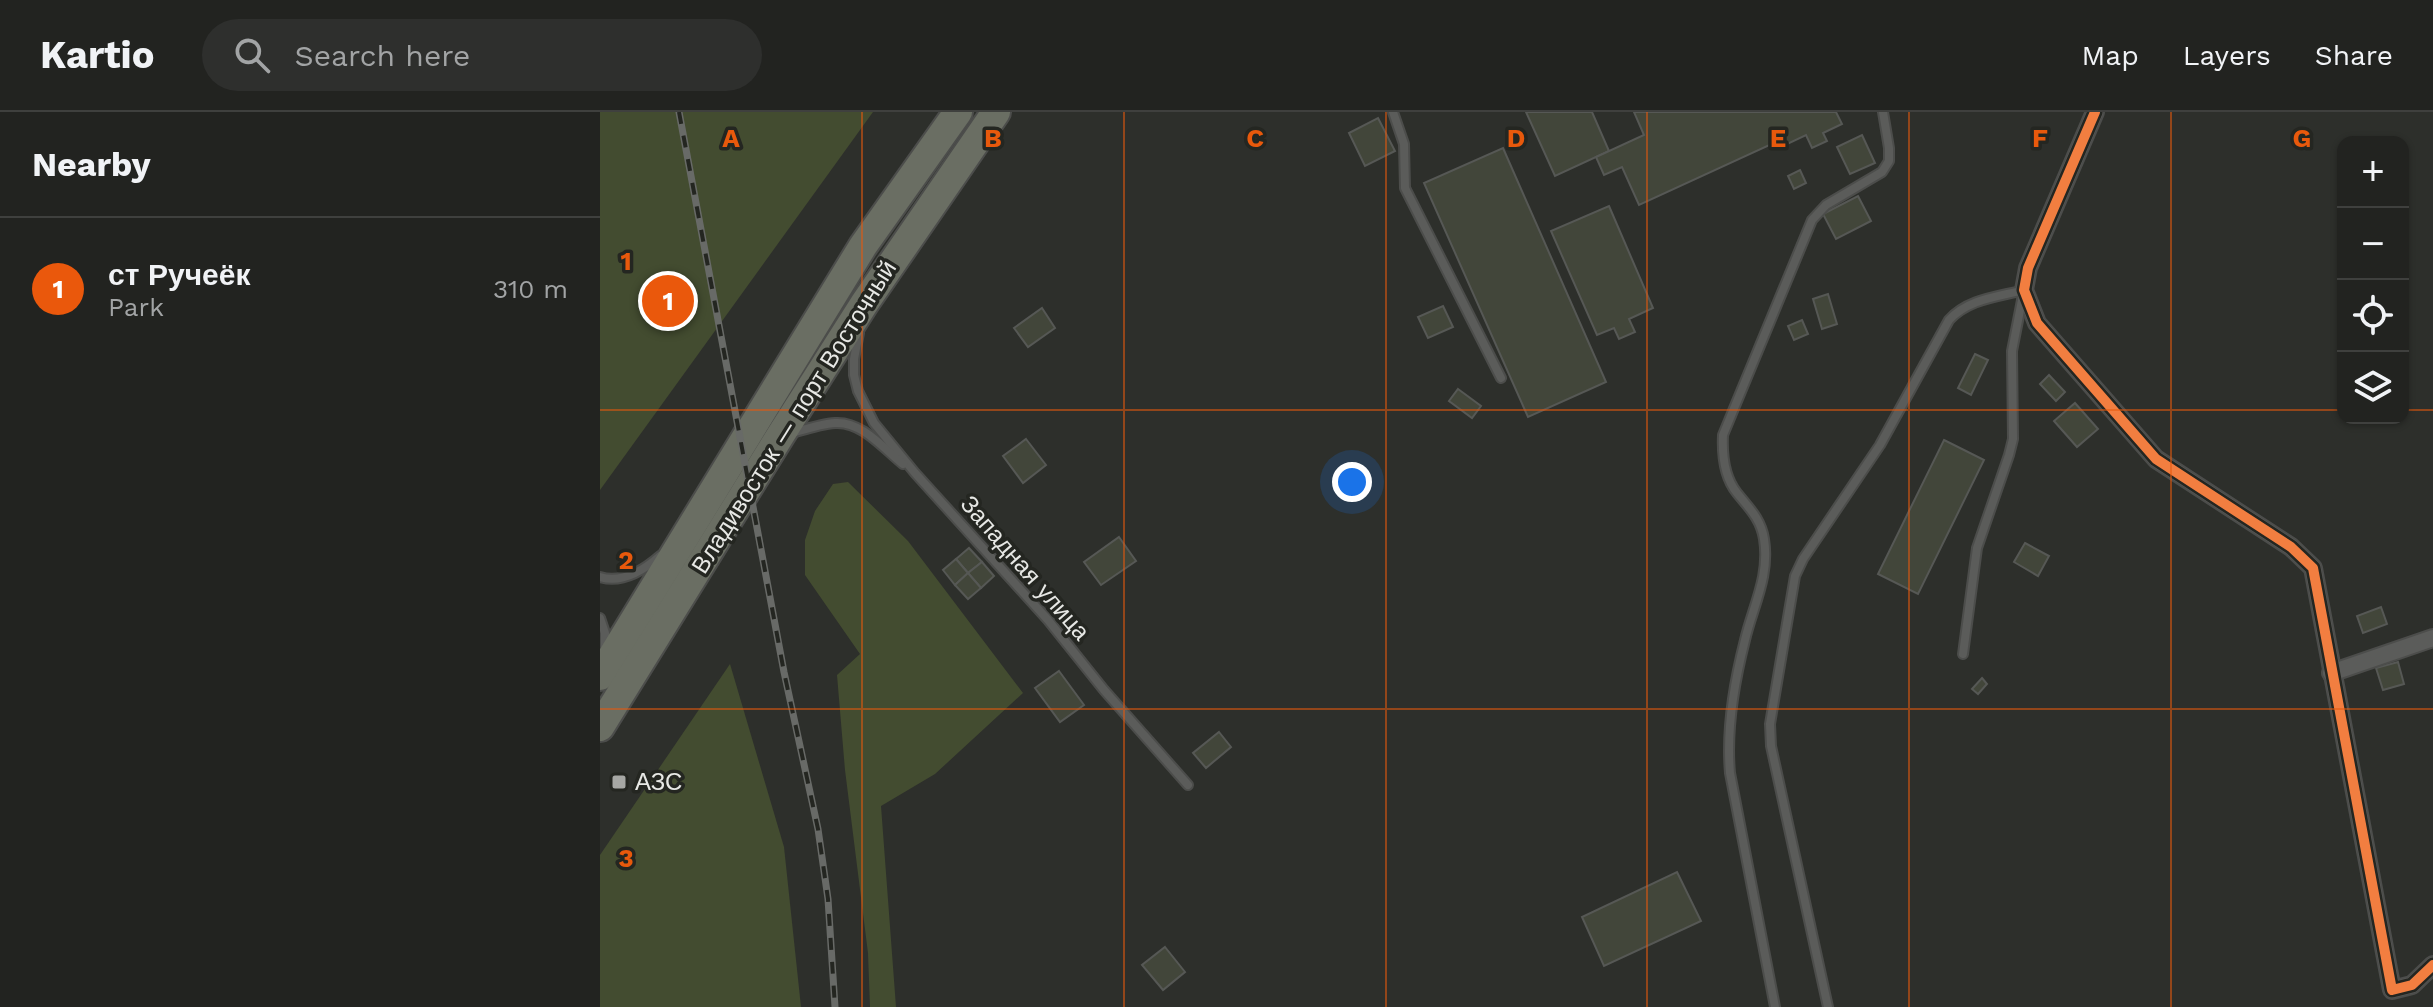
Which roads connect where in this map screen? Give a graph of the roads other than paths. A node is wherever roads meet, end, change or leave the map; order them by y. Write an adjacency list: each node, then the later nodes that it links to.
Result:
1 (958, 112): 11 (highway, Владивосток — порт Восточный)
2 (996, 112): 7 (highway, Владивосток — порт Восточный)
3 (1393, 112): 8 (lane)
4 (1883, 112): 21 (lane)
5 (2095, 112): 6 (street)
6 (2024, 290): 15 (lane); 16 (street); 22 (lane)
7 (864, 304): 9 (highway, Владивосток — порт Восточный); 10 (lane, Западная улица)
8 (1501, 378)
9 (780, 436): 10 (lane, Западная улица); 18 (highway, Владивосток — порт Восточный)
10 (915, 473): 19 (lane, Западная улица)
11 (684, 536): 12 (lane); 17 (highway, Владивосток — порт Восточный)
12 (600, 577)
13 (600, 618): 17 (lane)
14 (2433, 638): 16 (street)
15 (1963, 654)
16 (2331, 673): 20 (street)
17 (601, 674)
18 (600, 727)
19 (1188, 785)
20 (2433, 965)
21 (1775, 1007)
22 (1828, 1007)

